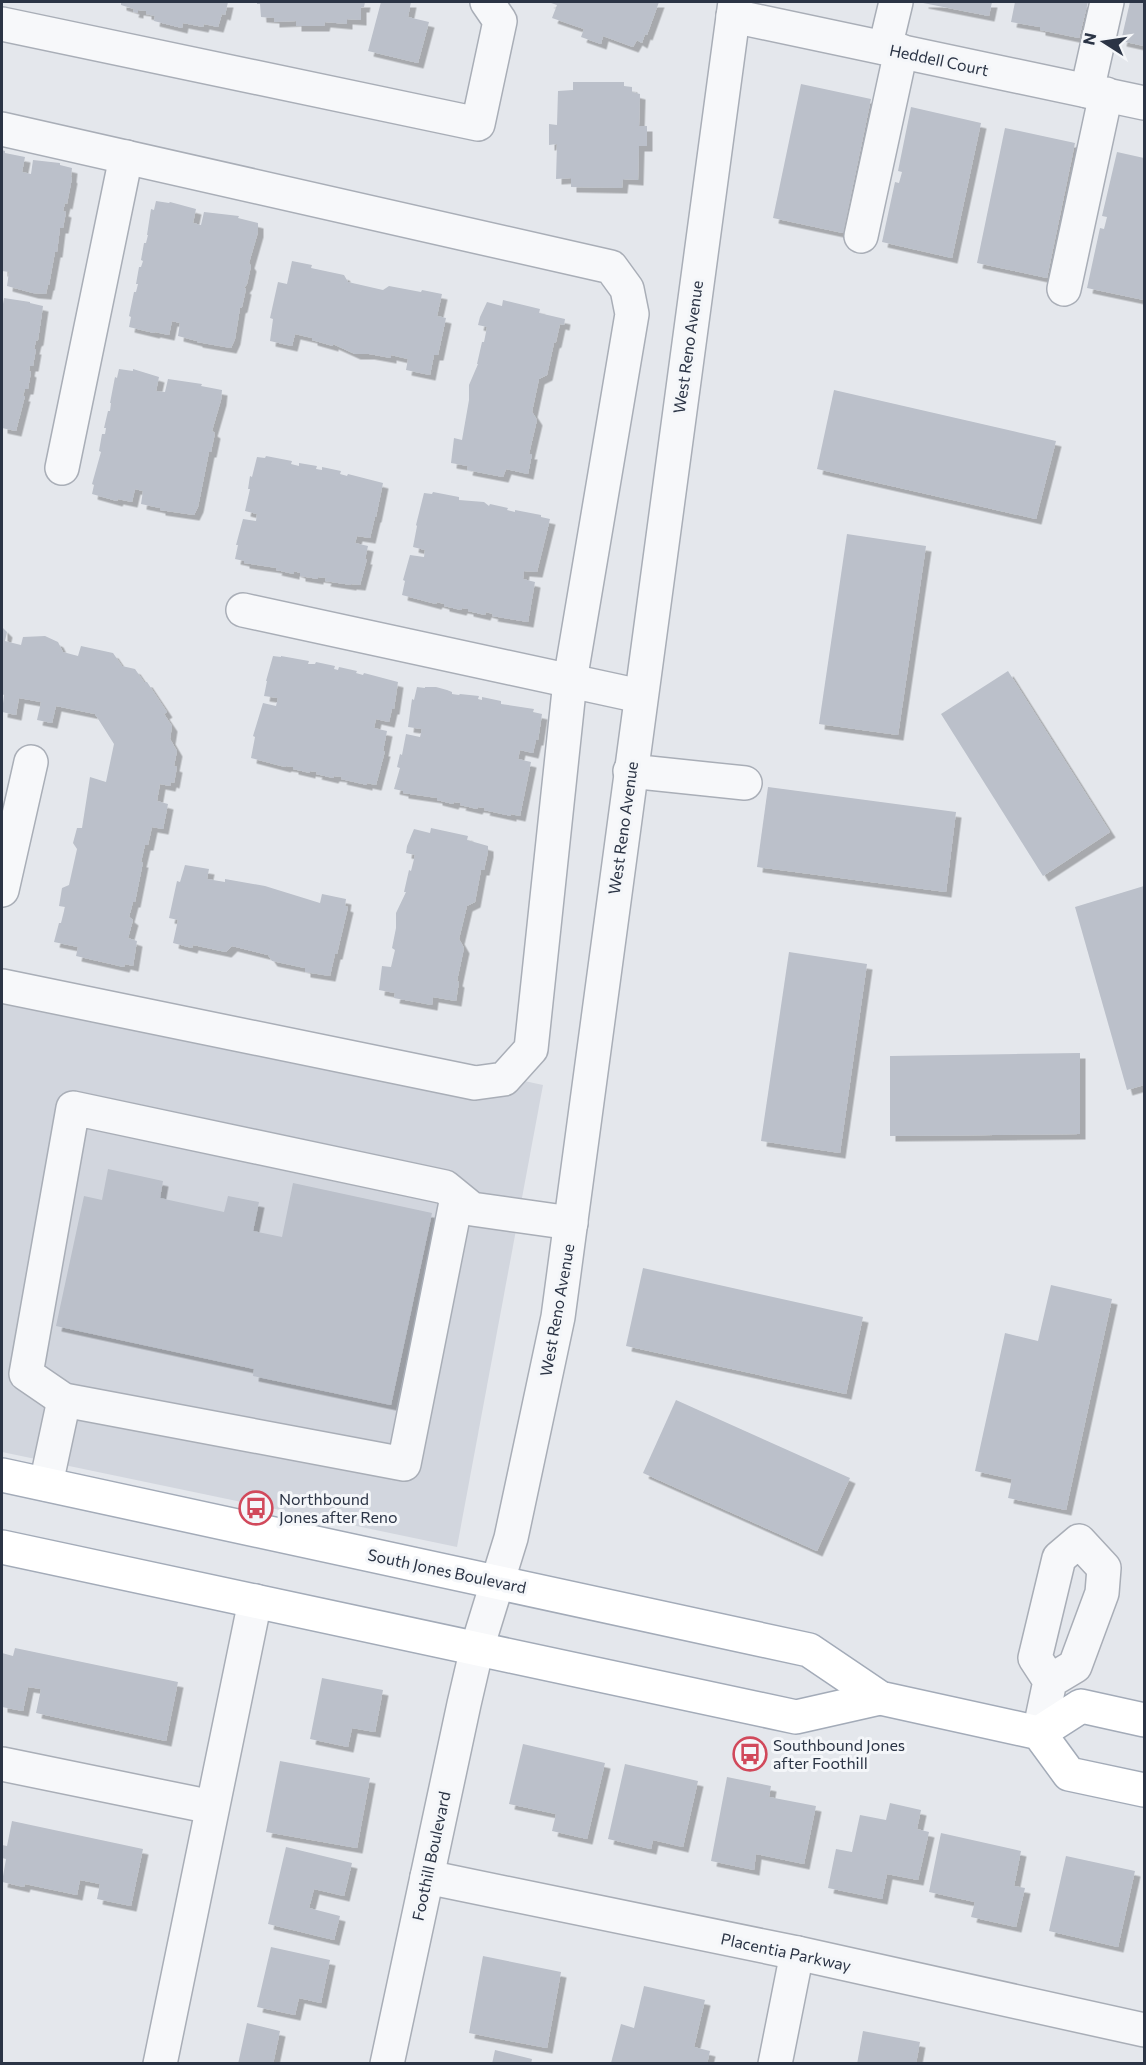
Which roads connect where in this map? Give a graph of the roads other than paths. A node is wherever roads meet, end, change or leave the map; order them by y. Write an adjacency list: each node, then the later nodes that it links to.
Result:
1 (487, 2): 5 (street)
2 (896, 2): 6 (street)
3 (1107, 2): 7 (street)
4 (734, 9): 6 (street, Heddell Court); 16 (street, West Reno Avenue)
5 (2, 24)
6 (893, 50): 7 (street, Heddell Court); 11 (street)
7 (1097, 93): 8 (street, Heddell Court); 12 (street)
8 (1144, 103)
9 (2, 129): 10 (street)
10 (126, 157): 13 (street); 15 (street)
11 (861, 236)
12 (1064, 289)
13 (62, 468)
14 (243, 610): 15 (street)
15 (570, 681): 16 (street); 21 (street)
16 (640, 696): 18 (street, West Reno Avenue)
17 (31, 762): 20 (street)
18 (630, 771): 19 (street); 23 (street, West Reno Avenue)
19 (745, 783)
20 (2, 890)
21 (2, 986)
22 (457, 1197): 23 (street); 24 (street); 24 (street)
23 (571, 1223): 28 (street, West Reno Avenue)
24 (64, 1400): 26 (street)
25 (2, 1475): 26 (main road, South Jones Boulevard)
26 (46, 1484): 28 (main road, South Jones Boulevard)
27 (2, 1547): 29 (main road, South Jones Boulevard)
28 (498, 1582): 30 (street, West Reno Avenue); 32 (main road, South Jones Boulevard)
29 (255, 1601): 30 (main road, South Jones Boulevard); 37 (street)
30 (477, 1648): 32 (main road, South Jones Boulevard); 38 (street, Foothill Boulevard)
31 (1050, 1681): 34 (street)
32 (879, 1698): 34 (main road, South Jones Boulevard)
33 (1144, 1720): 34 (main road)
34 (1039, 1733): 36 (main road)
35 (2, 1764): 37 (street)
36 (1144, 1790)
37 (213, 1807): 41 (street)
38 (427, 1877): 39 (street, Placentia Parkway); 42 (street, Foothill Boulevard)
39 (797, 1953): 40 (street, Placentia Parkway); 43 (street)
40 (1144, 2030)
41 (160, 2064)
42 (387, 2064)
43 (775, 2064)

